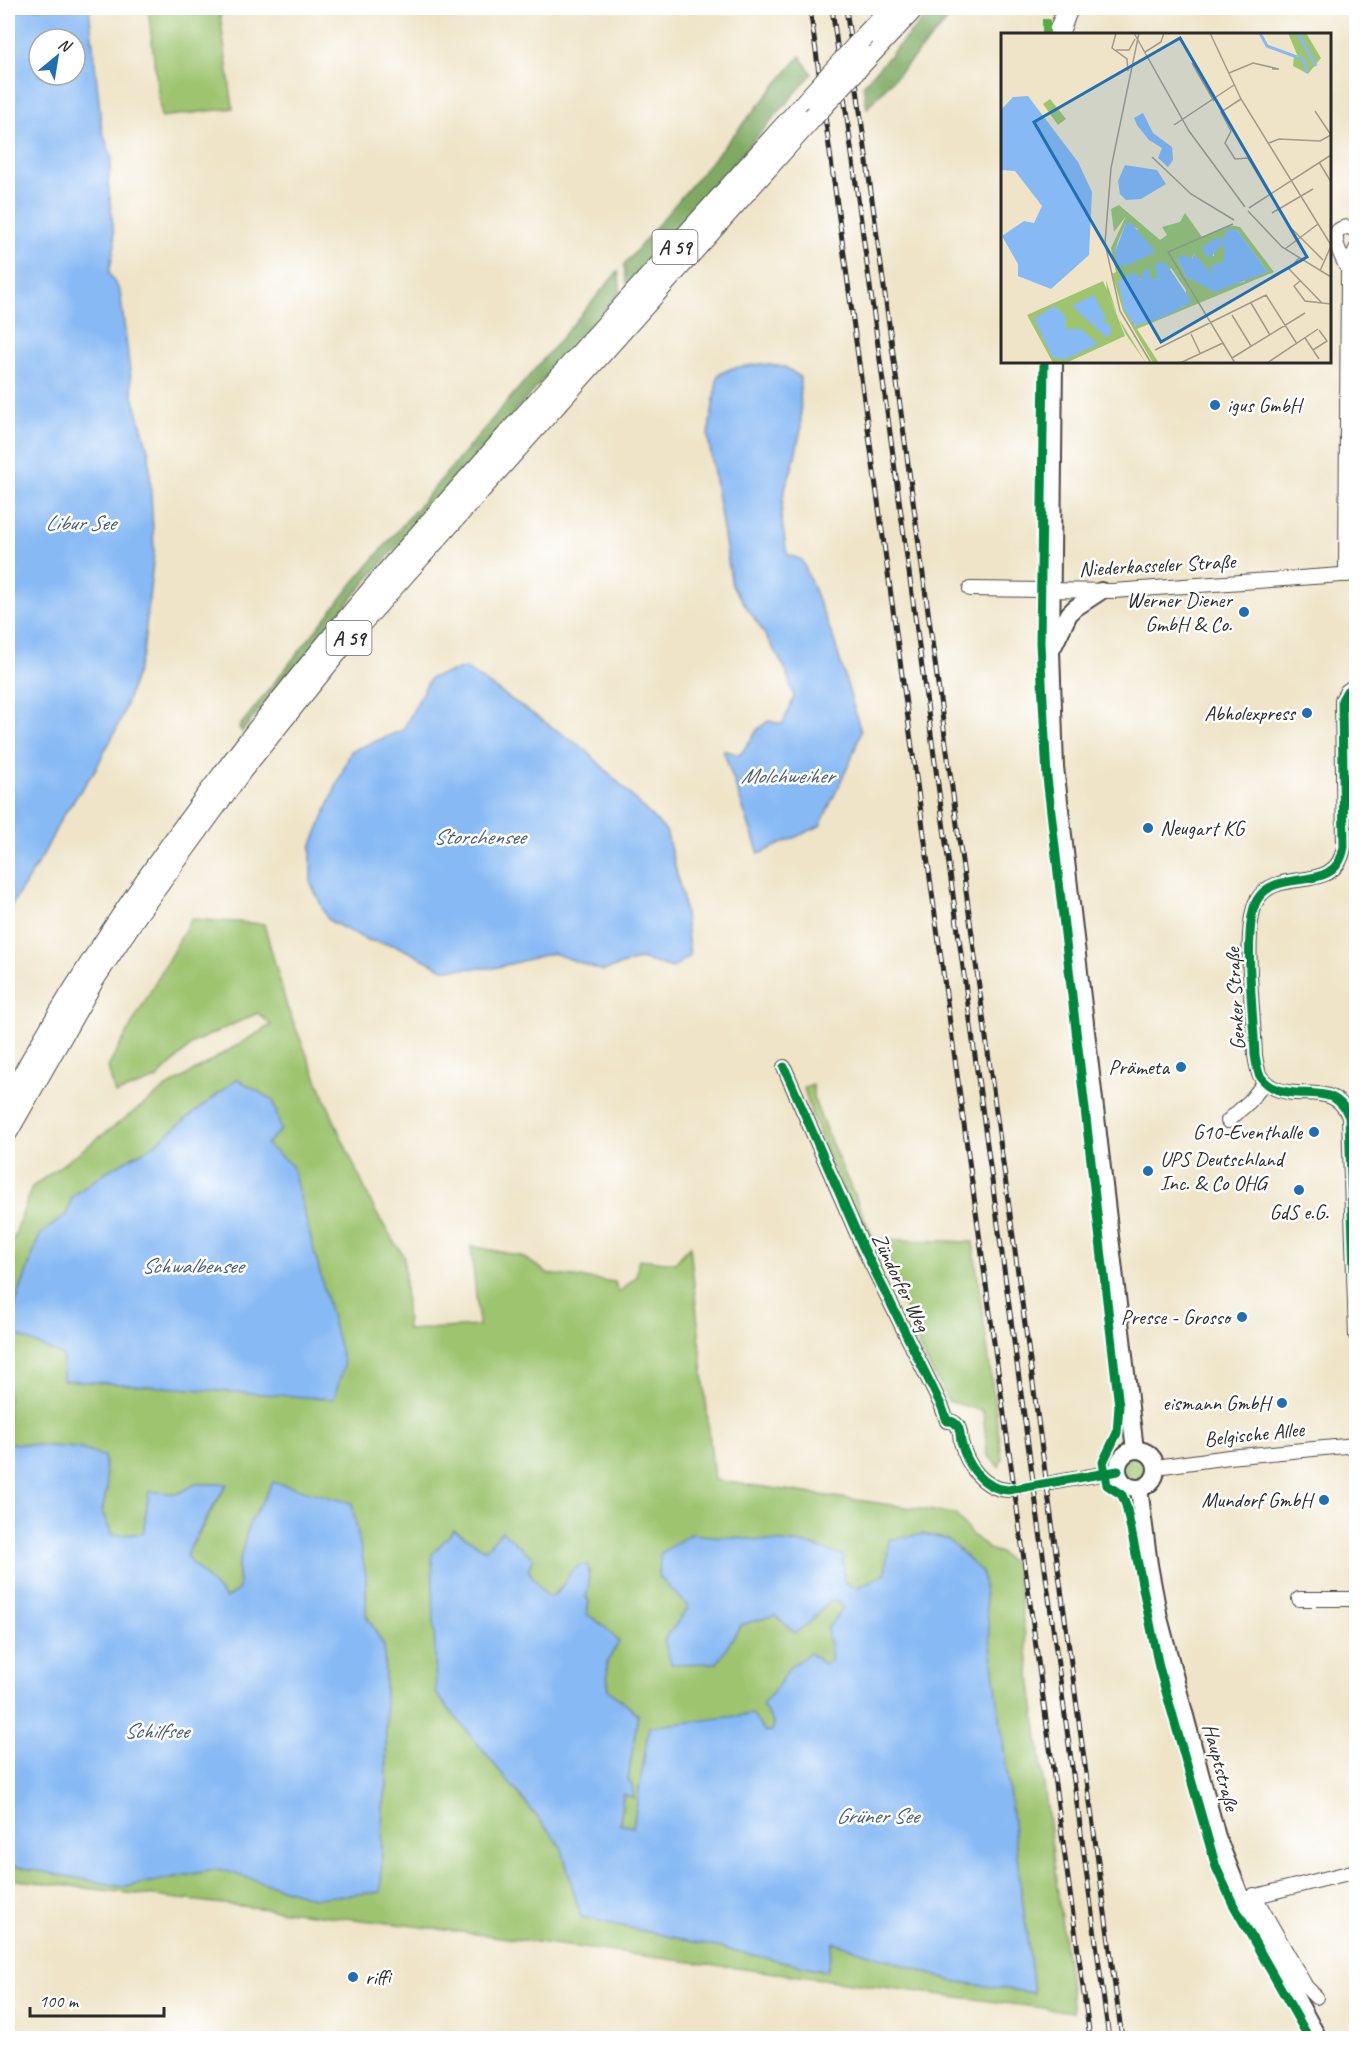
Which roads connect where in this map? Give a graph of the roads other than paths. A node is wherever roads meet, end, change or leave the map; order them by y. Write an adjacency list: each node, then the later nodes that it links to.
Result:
1 (879, 8): 6 (highway, A 59)
2 (891, 8): 6 (highway, A 59)
3 (914, 8): 23 (highway, A 59, bridge)
4 (1058, 8): 7 (main road)
5 (1068, 8): 8 (highway)
6 (864, 31): 21 (highway, A 59, bridge)
7 (1058, 33)
8 (1058, 33)
9 (1356, 231): 11 (street, Niederkasseler Straße)
10 (1356, 249): 11 (street, Niederkasseler Straße)
11 (1348, 270): 13 (street, Niederkasseler Straße)
12 (1054, 363): 15 (main road)
13 (1351, 575): 16 (street, Niederkasseler Straße)
14 (970, 589): 15 (street, Niederkasseler Straße)
15 (1052, 591): 16 (street, Niederkasseler Straße); 17 (main road)
16 (1101, 591): 17 (main road)
17 (1051, 651): 26 (main road)
18 (1352, 688): 20 (street, Genker Straße)
19 (784, 1067): 31 (street, Zündorfer Weg)
20 (1265, 1082): 22 (street); 24 (street)
21 (8, 1101)
22 (1228, 1121)
23 (8, 1131)
24 (1356, 1336)
25 (1356, 1445): 27 (street, Belgische Allee)
26 (1135, 1450): 27 (main road); 28 (main road)
27 (1156, 1467): 30 (main road)
28 (1118, 1471): 29 (street); 30 (main road)
29 (1051, 1483)
30 (1139, 1488): 35 (main road, Hauptstraße)
31 (1008, 1490)
32 (1299, 1599): 33 (street)
33 (1356, 1599)
34 (1356, 1871): 35 (street)
35 (1248, 1898): 36 (street, Hauptstraße); 37 (main road, Hauptstraße)
36 (1316, 1997)
37 (1318, 2038)

